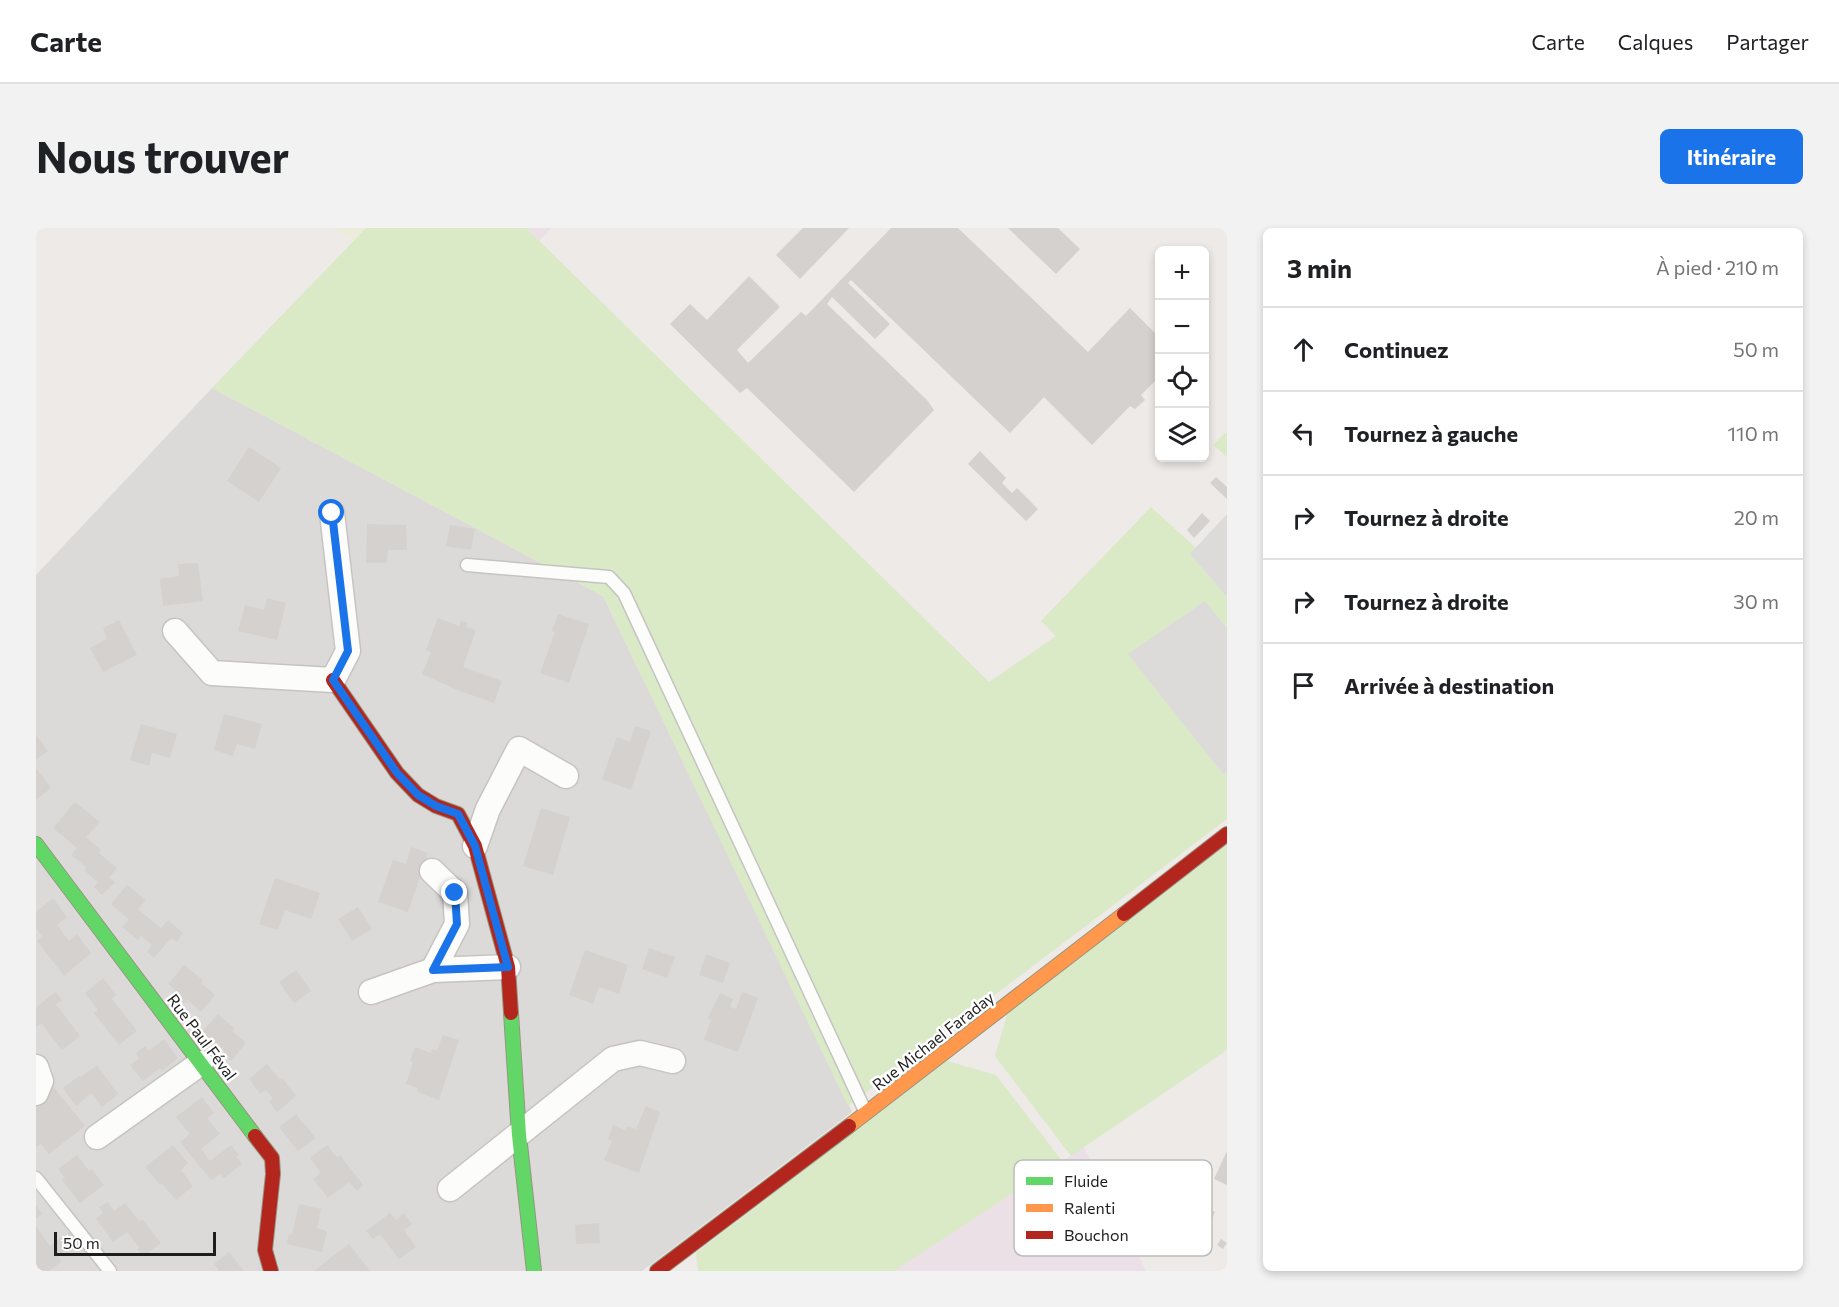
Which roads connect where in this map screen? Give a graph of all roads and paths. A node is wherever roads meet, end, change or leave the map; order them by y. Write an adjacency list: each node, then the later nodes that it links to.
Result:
1 (332, 513): 4 (street)
2 (468, 566): 17 (lane)
3 (176, 631): 4 (street)
4 (333, 680): 8 (street)
5 (566, 776): 8 (street)
6 (1227, 834): 17 (street, Rue Michael Faraday)
7 (36, 844): 14 (street, Rue Paul Féval)
8 (475, 846): 10 (street)
9 (432, 871): 11 (street)
10 (508, 967): 11 (street); 18 (street)
11 (433, 970): 12 (street)
12 (371, 992)
13 (673, 1061): 18 (street)
14 (201, 1064): 19 (street); 25 (street, Rue Paul Féval)
15 (36, 1067): 16 (street)
16 (36, 1093)
17 (866, 1114): 22 (street, Rue Michael Faraday)
18 (519, 1135): 21 (street); 26 (street)
19 (97, 1137)
20 (36, 1178): 24 (lane)
21 (450, 1189)
22 (678, 1255): 23 (lane); 27 (street, Rue Michael Faraday)
23 (687, 1267)
24 (110, 1271)
25 (271, 1271)
26 (534, 1271)
27 (657, 1271)

